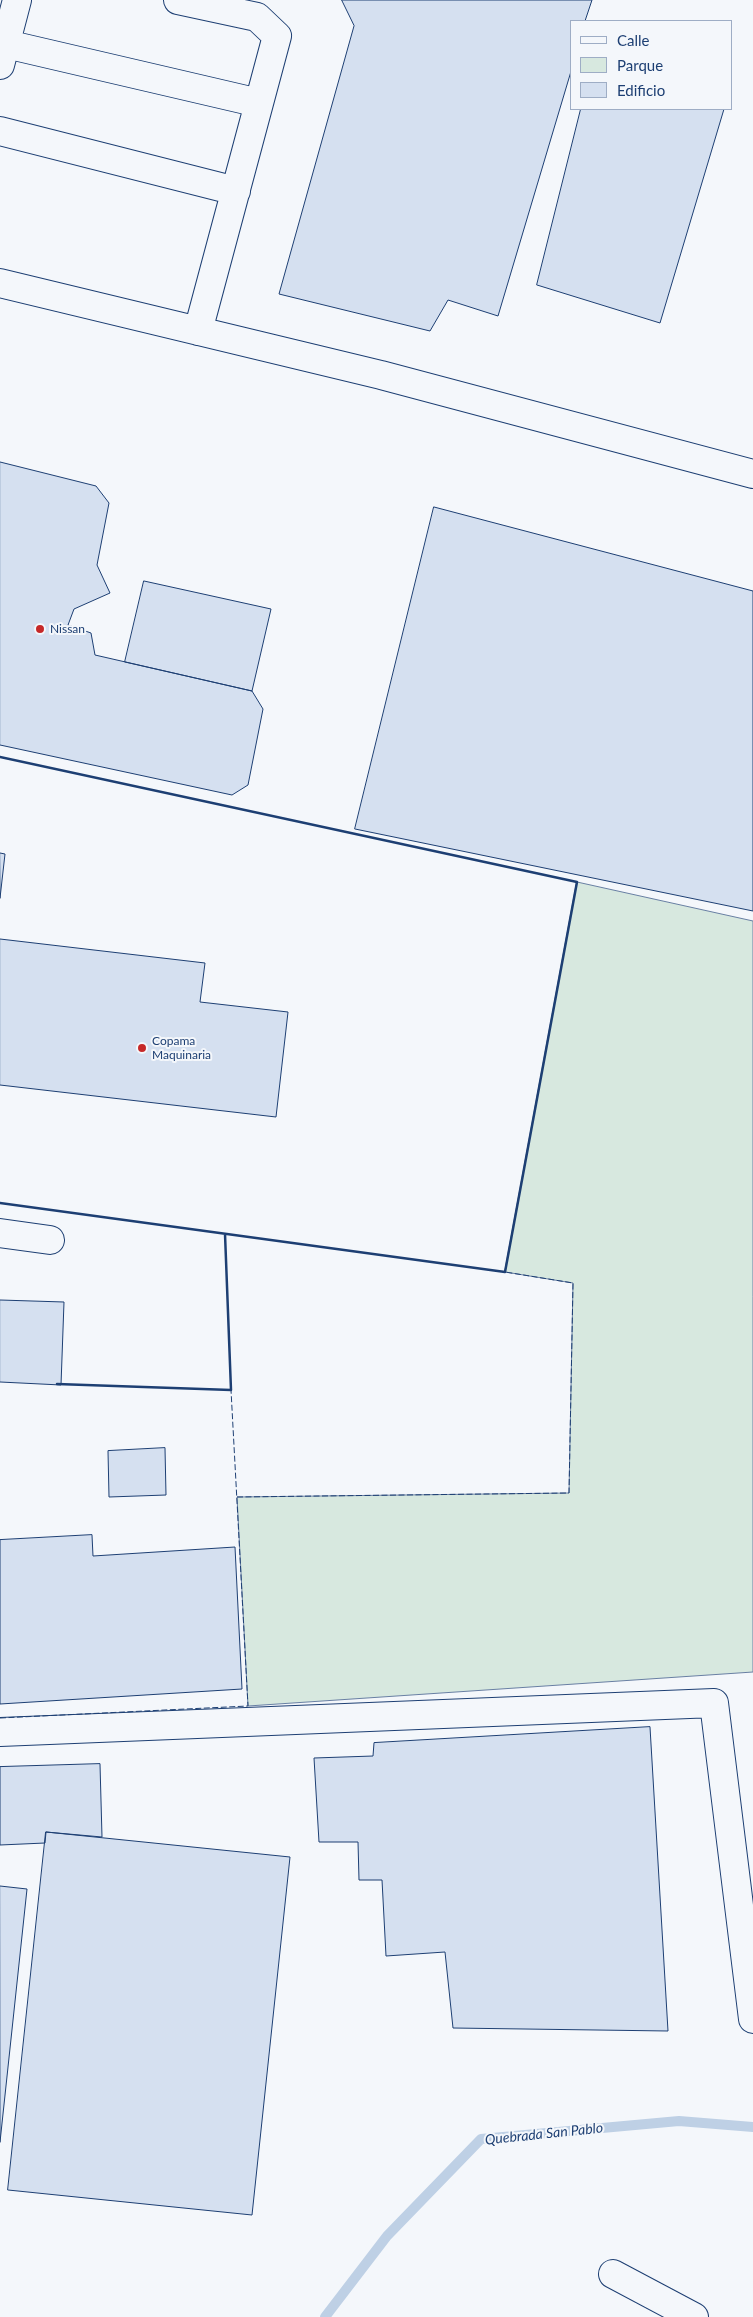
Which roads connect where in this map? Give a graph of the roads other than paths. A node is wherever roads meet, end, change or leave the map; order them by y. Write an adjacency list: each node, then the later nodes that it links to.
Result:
1 (17, 0): 3 (street)
2 (178, 0): 4 (street)
3 (3, 54): 4 (street)
4 (259, 103): 6 (street)
5 (0, 131): 6 (street)
6 (236, 191): 8 (street)
7 (0, 283): 8 (street)
8 (198, 331): 9 (street)
9 (753, 474)
10 (0, 1233): 11 (street)
11 (50, 1240)
12 (0, 1732): 13 (street)
13 (753, 2019)
14 (613, 2274): 15 (street)
15 (694, 2317)

